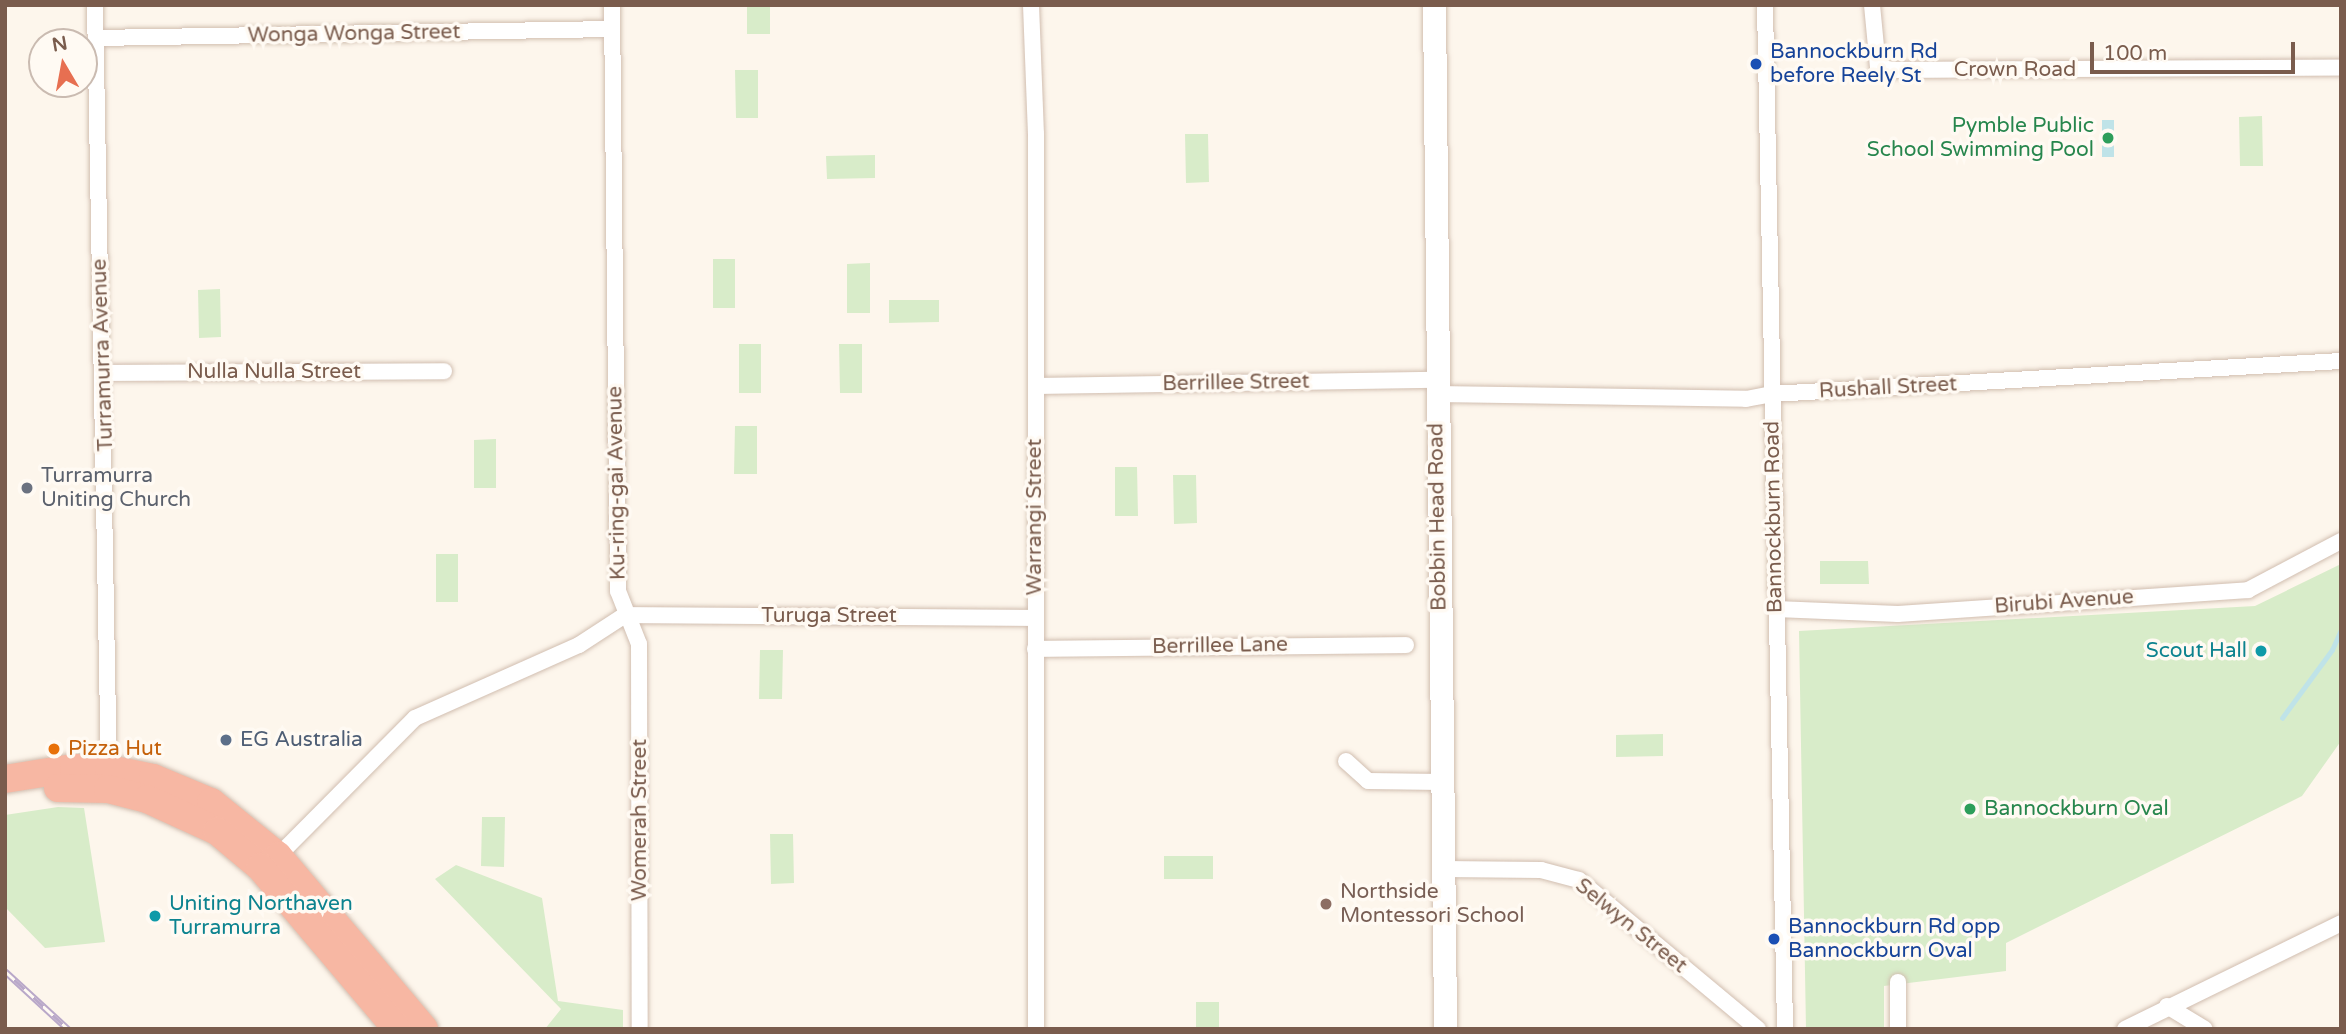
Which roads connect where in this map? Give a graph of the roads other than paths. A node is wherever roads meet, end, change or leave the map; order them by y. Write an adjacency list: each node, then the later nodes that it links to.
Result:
1 (95, 5): 7 (street, Turramurra Avenue)
2 (612, 5): 8 (street, Ku-ring-gai Avenue)
3 (1031, 5): 15 (street, Warrangi Street)
4 (1434, 5): 16 (main road, Bobbin Head Road)
5 (1765, 5): 17 (street, Bannockburn Road)
6 (1872, 5): 10 (street, Crown Road)
7 (96, 28)
8 (612, 29): 9 (street, Wonga Wonga Street); 20 (street, Ku-ring-gai Avenue)
9 (98, 38)
10 (2341, 68)
11 (98, 98): 14 (street, Turramurra Avenue)
12 (2341, 360): 17 (street, Rushall Street)
13 (444, 371): 14 (street, Nulla Nulla Street)
14 (105, 373): 26 (street, Turramurra Avenue)
15 (1036, 386): 16 (street, Berrillee Street); 21 (street, Warrangi Street)
16 (1436, 387): 17 (street, Rushall Street); 27 (main road, Bobbin Head Road)
17 (1772, 394): 19 (street, Bannockburn Road)
18 (2341, 541): 19 (street, Birubi Avenue)
19 (1776, 609): 40 (street, Bannockburn Road)
20 (625, 615): 21 (street, Turuga Street); 29 (street); 36 (street, Womerah Street)
21 (1034, 618): 23 (street, Warrangi Street)
22 (1406, 645): 23 (street, Berrillee Lane)
23 (1035, 649): 37 (street, Warrangi Street)
24 (1346, 761): 27 (street)
25 (5, 779): 26 (highway)
26 (108, 779): 28 (highway); 29 (highway); 34 (highway)
27 (1441, 782): 30 (main road, Bobbin Head Road)
28 (5, 797)
29 (278, 856): 35 (highway)
30 (1444, 869): 38 (main road, Bobbin Head Road); 39 (street, Selwyn Street)
31 (2341, 923): 33 (street)
32 (1898, 982): 41 (street)
33 (2167, 1006): 42 (street); 43 (street)
34 (397, 1029)
35 (424, 1029)
36 (640, 1029)
37 (1036, 1029)
38 (1446, 1029)
39 (1758, 1029)
40 (1785, 1029)
41 (1898, 1029)
42 (2125, 1029)
43 (2205, 1029)

